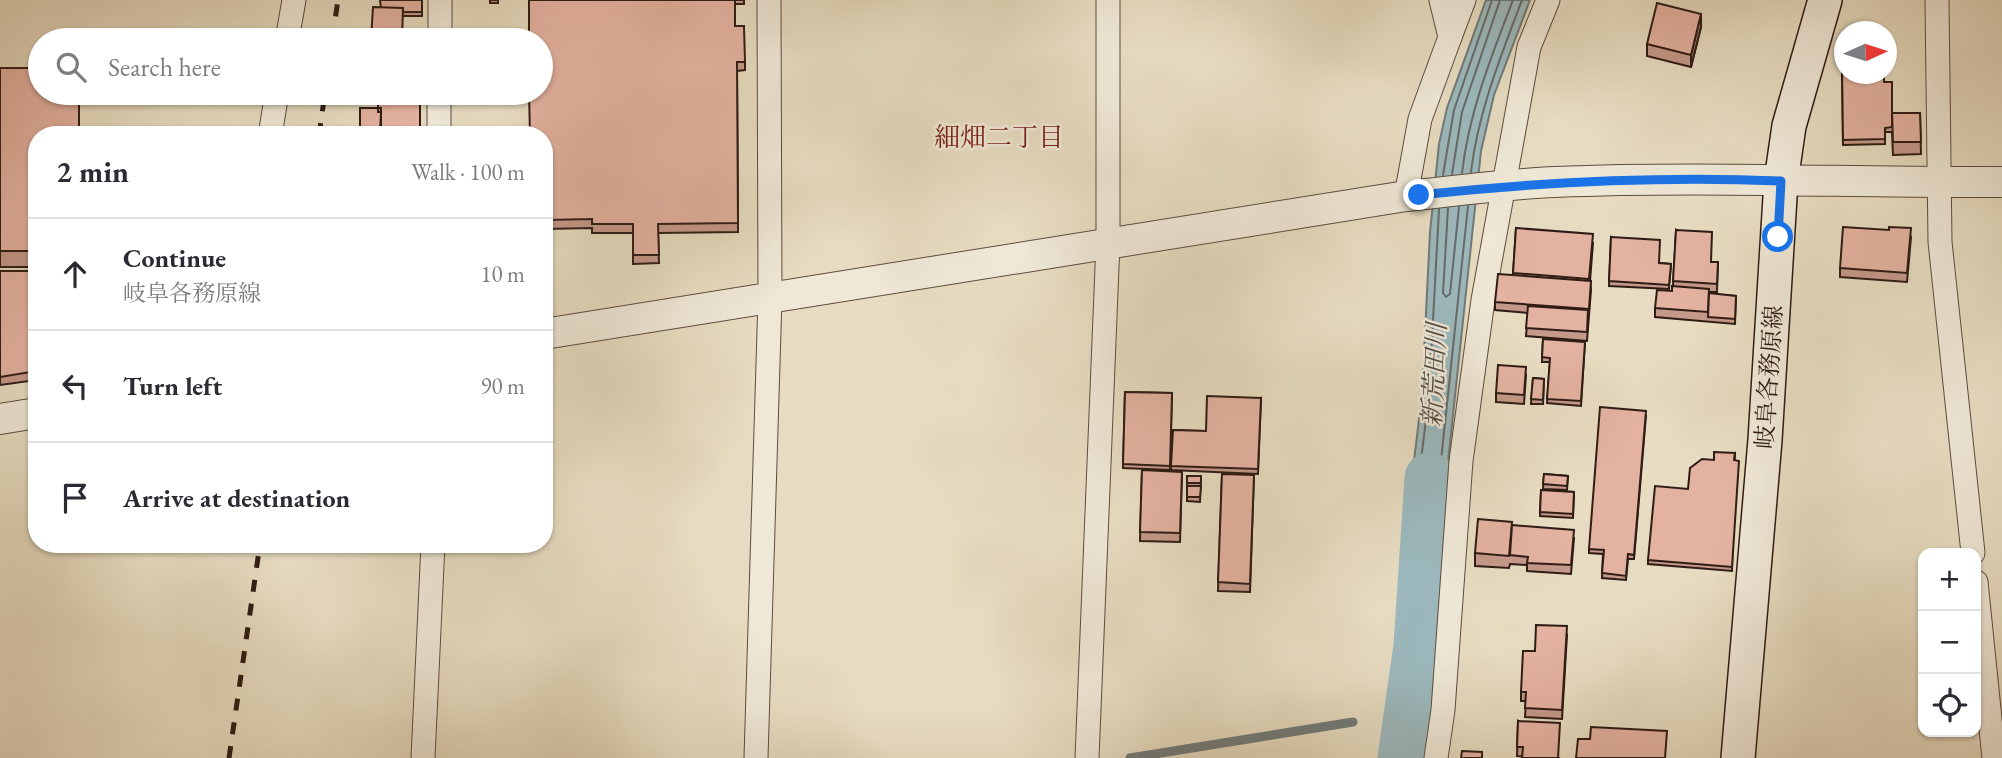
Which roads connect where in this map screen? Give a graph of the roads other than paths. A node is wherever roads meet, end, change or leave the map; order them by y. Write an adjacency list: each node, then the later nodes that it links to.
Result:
1 (293, 0): 10 (street)
2 (440, 0): 11 (street)
3 (769, 0): 23 (street)
4 (1108, 0): 22 (street)
5 (1441, 0): 12 (street)
6 (1464, 0): 12 (street)
7 (1548, 0): 20 (street)
8 (1825, 0): 17 (main road, 岐阜各務原線)
9 (1937, 0): 18 (street)
10 (289, 28)
11 (440, 28)
12 (1450, 37): 21 (street)
13 (275, 105): 15 (street)
14 (439, 105): 16 (street)
15 (272, 126)
16 (439, 126)
17 (1781, 181): 18 (street); 20 (street); 34 (main road, 岐阜各務原線)
18 (1937, 182): 19 (street); 27 (street)
19 (2002, 182)
20 (1494, 187): 21 (street); 33 (street)
21 (1413, 195): 22 (street)
22 (1108, 243): 23 (street); 32 (street)
23 (770, 298): 24 (street); 31 (street)
24 (553, 333)
25 (28, 414): 26 (street)
26 (0, 419)
27 (1972, 548)
28 (432, 553): 30 (street)
29 (1979, 611): 35 (street)
30 (423, 758)
31 (757, 758)
32 (1087, 758)
33 (1436, 758)
34 (1738, 758)
35 (1994, 758)

